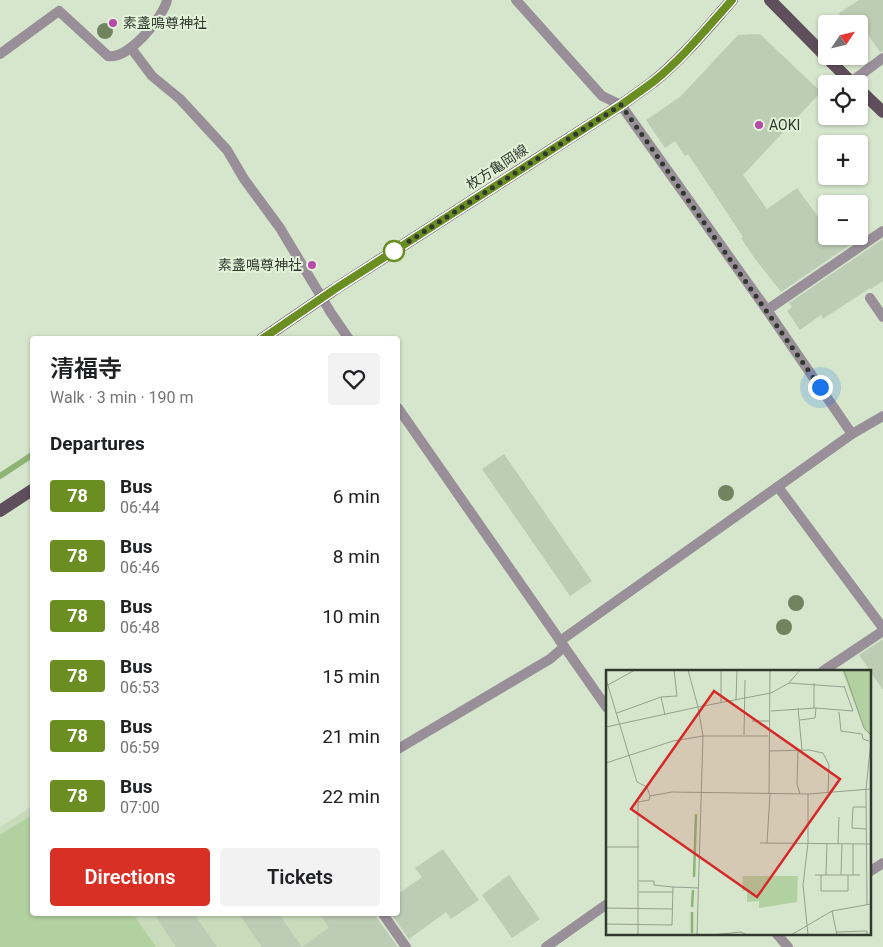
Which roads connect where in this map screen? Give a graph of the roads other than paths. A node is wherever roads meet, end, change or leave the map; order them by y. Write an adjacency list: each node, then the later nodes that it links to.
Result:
1 (166, 0): 5 (street)
2 (516, 0): 11 (street)
3 (732, 0): 11 (main road, 枚方亀岡線)
4 (770, 0): 8 (main road)
5 (131, 48): 6 (street); 14 (street)
6 (0, 54)
7 (883, 58): 9 (street)
8 (844, 75)
9 (865, 75)
10 (868, 98): 12 (main road)
11 (621, 105): 14 (main road, 枚方亀岡線); 16 (street)
12 (883, 112)
13 (883, 231): 16 (street)
14 (322, 298): 18 (main road, 枚方亀岡線); 19 (street)
15 (870, 298): 17 (street)
16 (767, 310): 22 (street)
17 (883, 317)
18 (266, 336)
19 (347, 336)
20 (400, 411): 27 (street)
21 (883, 416): 22 (street)
22 (852, 434): 23 (street)
23 (778, 487): 26 (street); 27 (street)
24 (30, 491): 25 (main road)
25 (0, 511)
26 (883, 629): 28 (street)
27 (562, 644): 29 (street); 30 (street)
28 (824, 670)
29 (606, 707)
30 (400, 748)
31 (883, 863): 32 (street)
32 (870, 871)
33 (606, 905): 37 (street)
34 (384, 916): 36 (street)
35 (777, 934): 38 (street)
36 (406, 947)
37 (546, 947)
38 (788, 947)

